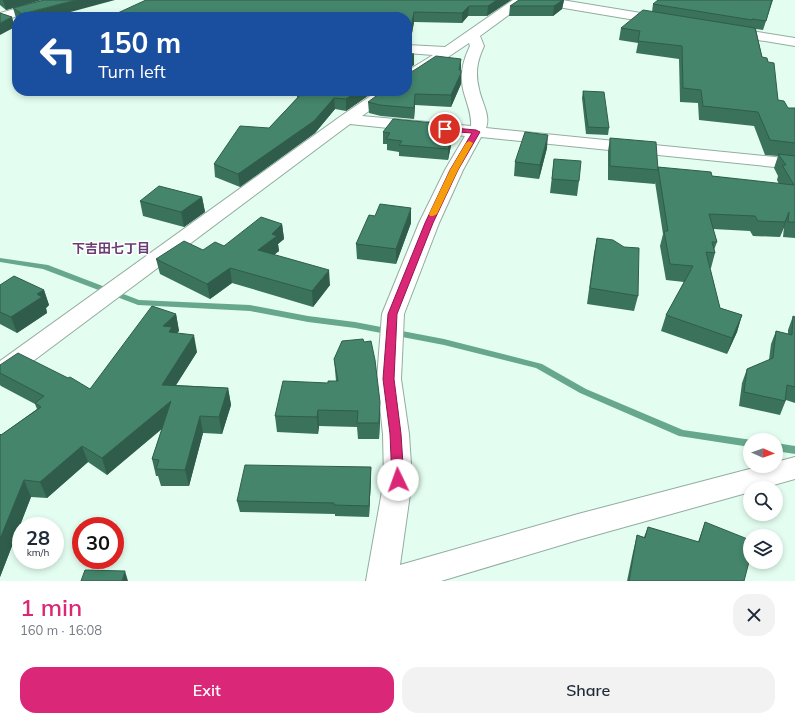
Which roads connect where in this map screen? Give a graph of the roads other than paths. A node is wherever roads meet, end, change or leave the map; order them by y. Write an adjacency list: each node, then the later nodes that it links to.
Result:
1 (61, 0): 4 (street)
2 (523, 0): 9 (street)
3 (540, 0): 7 (street)
4 (18, 12)
5 (12, 14): 6 (street)
6 (0, 17)
7 (679, 23)
8 (716, 29): 10 (street)
9 (473, 35): 12 (street); 16 (street)
10 (795, 42)
11 (412, 49): 12 (street)
12 (446, 51): 13 (street)
13 (412, 75)
14 (381, 96): 15 (street)
15 (347, 119): 16 (street); 18 (street)
16 (476, 132): 17 (street); 20 (street)
17 (795, 164)
18 (0, 373)
19 (795, 468): 21 (street)
20 (382, 581)
21 (394, 581)

